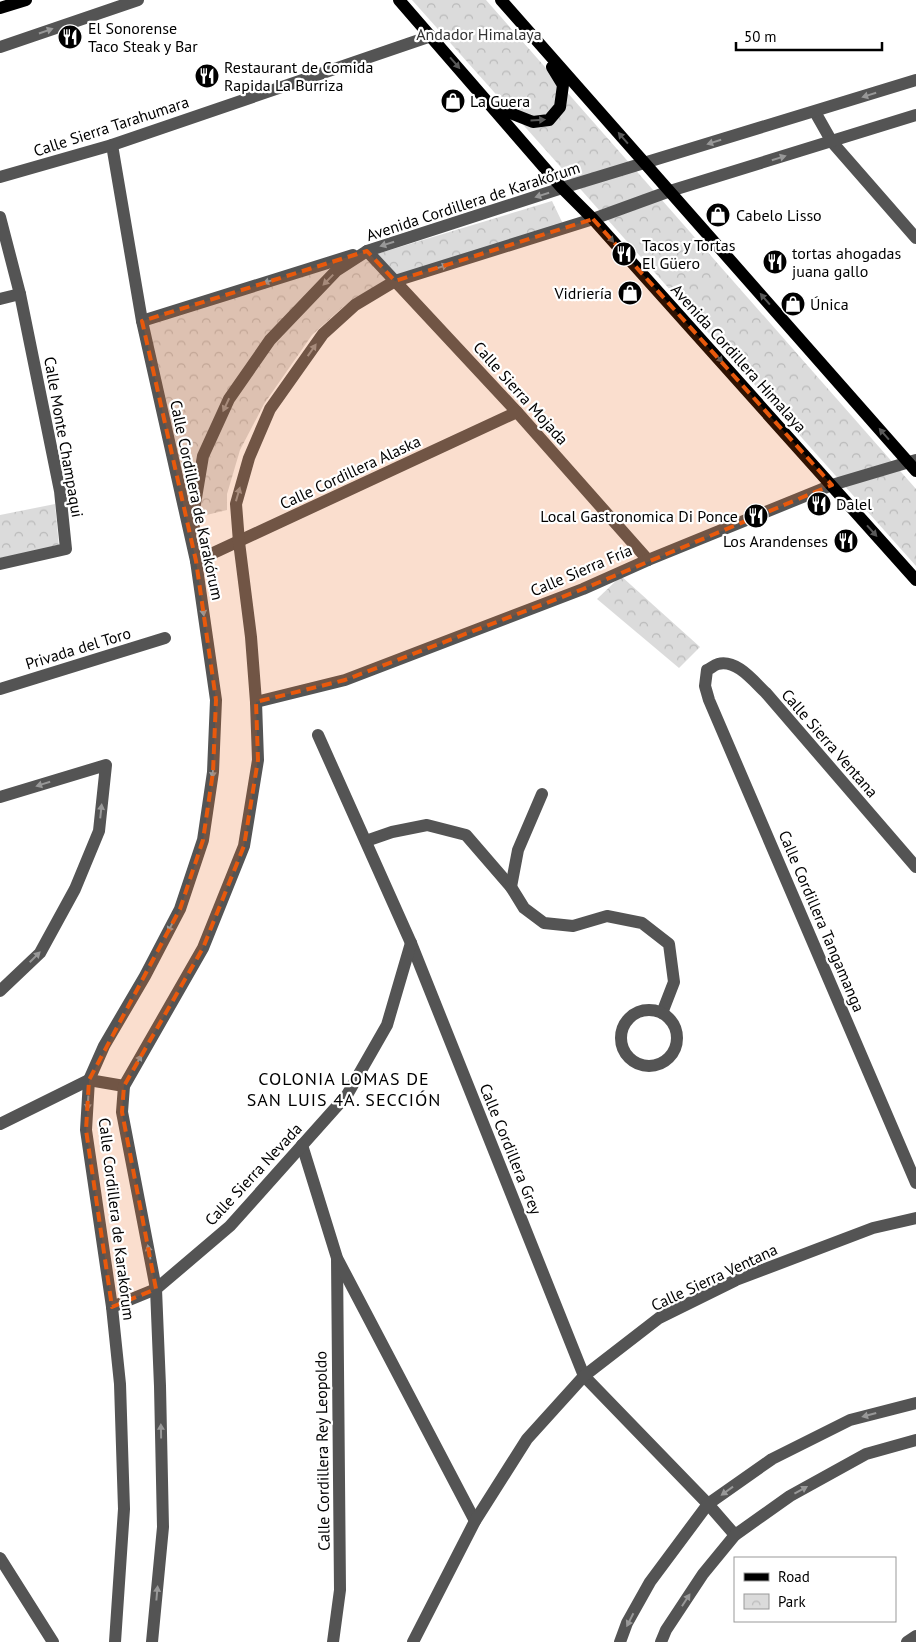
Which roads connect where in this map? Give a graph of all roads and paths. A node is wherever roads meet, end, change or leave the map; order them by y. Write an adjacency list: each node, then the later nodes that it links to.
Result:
1 (26, 0): 5 (main road)
2 (138, 0): 8 (street, one-way to 2)
3 (399, 0): 6 (main road, Avenida Cordillera Himalaya)
4 (501, 0): 7 (main road)
5 (0, 8)
6 (431, 36): 10 (main road, Avenida Cordillera Himalaya, one-way to 10); 14 (street, Calle Sierra Tarahumara)
7 (536, 40): 10 (main road, one-way to 7); 15 (main road, one-way to 7)
8 (0, 47)
9 (916, 80): 11 (street, Avenida Cordillera de Karakórum, one-way to 11)
10 (492, 106): 17 (main road, Avenida Cordillera Himalaya)
11 (815, 112): 13 (street); 15 (street, Avenida Cordillera de Karakórum, one-way to 15)
12 (916, 115): 13 (street)
13 (832, 142): 18 (street, one-way to 13); 21 (street)
14 (112, 145): 16 (street, Calle Sierra Tarahumara); 26 (street, Calle Cordillera de Karakórum)
15 (645, 163): 17 (street, Avenida Cordillera de Karakórum); 18 (main road)
16 (0, 177)
17 (562, 188): 20 (main road, Avenida Cordillera Himalaya); 22 (street, Avenida Cordillera de Karakórum, one-way to 22)
18 (670, 191): 20 (street); 28 (main road, one-way to 18)
19 (0, 217): 24 (street, Calle Monte Champaqui)
20 (593, 219): 23 (street, one-way to 20); 29 (main road, Avenida Cordillera Himalaya, one-way to 29)
21 (916, 238)
22 (367, 251): 23 (street, Calle Sierra Mojada); 26 (street, one-way to 26); 32 (street, Avenida Cordillera de Karakórum, one-way to 32)
23 (395, 281): 27 (street, Calle Sierra Mojada); 30 (street, one-way to 23)
24 (20, 294): 25 (street); 33 (street, Calle Monte Champaqui)
25 (0, 299)
26 (142, 321): 32 (street, Calle Cordillera de Karakórum)
27 (517, 412): 30 (street, Calle Cordillera Alaska); 31 (street, Calle Sierra Mojada)
28 (913, 464): 29 (street, Calle Sierra Fría)
29 (832, 485): 31 (street, Calle Sierra Fría); 34 (main road, Avenida Cordillera Himalaya, one-way to 34)
30 (239, 542): 32 (street, Calle Cordillera Alaska); 38 (street, Calle Cordillera de Karakórum)
31 (648, 560): 38 (street, Calle Sierra Fría)
32 (196, 561): 48 (street, Calle Cordillera de Karakórum, one-way to 48)
33 (0, 564)
34 (916, 580)
35 (164, 638): 37 (street, Privada del Toro)
36 (707, 670): 43 (street, Calle Sierra Ventana); 52 (street, Calle Cordillera Tangamanga)
37 (0, 689)
38 (256, 702): 49 (street, Calle Cordillera de Karakórum, one-way to 38)
39 (318, 735): 42 (street, Calle Cordillera Grey)
40 (542, 794): 44 (street)
41 (1, 799): 46 (street, one-way to 41)
42 (366, 841): 44 (street); 45 (street, Calle Cordillera Grey)
43 (916, 867)
44 (511, 887): 47 (street)
45 (411, 943): 51 (street, Calle Sierra Nevada); 57 (street, Calle Cordillera Grey)
46 (0, 991)
47 (662, 1013): 47 (street)
48 (89, 1080): 49 (street); 50 (street); 56 (street, Calle Cordillera de Karakórum, one-way to 56)
49 (124, 1086): 55 (street, Calle Cordillera de Karakórum, one-way to 49)
50 (0, 1124)
51 (302, 1145): 54 (street, Calle Cordillera Rey Leopoldo); 55 (street, Calle Sierra Nevada)
52 (916, 1183)
53 (916, 1218): 57 (street, Calle Sierra Ventana)
54 (337, 1258): 61 (street, Calle Cordillera Rey Leopoldo); 68 (street, Calle Cordillera Rey Leopoldo)
55 (156, 1289): 56 (street, Calle Sierra Nevada); 67 (street, Calle Cordillera de Karakórum, one-way to 55)
56 (112, 1307): 66 (street, Calle Cordillera de Karakórum)
57 (584, 1376): 60 (street, Calle Cordillera Grey); 61 (street, Calle Sierra Ventana)
58 (916, 1402): 60 (street, one-way to 60)
59 (916, 1440): 62 (street, one-way to 59)
60 (708, 1504): 62 (street, Calle Cordillera Grey); 70 (street, one-way to 70)
61 (475, 1522): 69 (street, Calle Sierra Ventana)
62 (735, 1535): 71 (street, one-way to 62)
63 (0, 1558): 65 (street)
64 (916, 1636): 72 (street)
65 (53, 1642)
66 (115, 1642)
67 (152, 1642)
68 (333, 1642)
69 (413, 1642)
70 (620, 1642)
71 (660, 1642)
72 (907, 1642)

